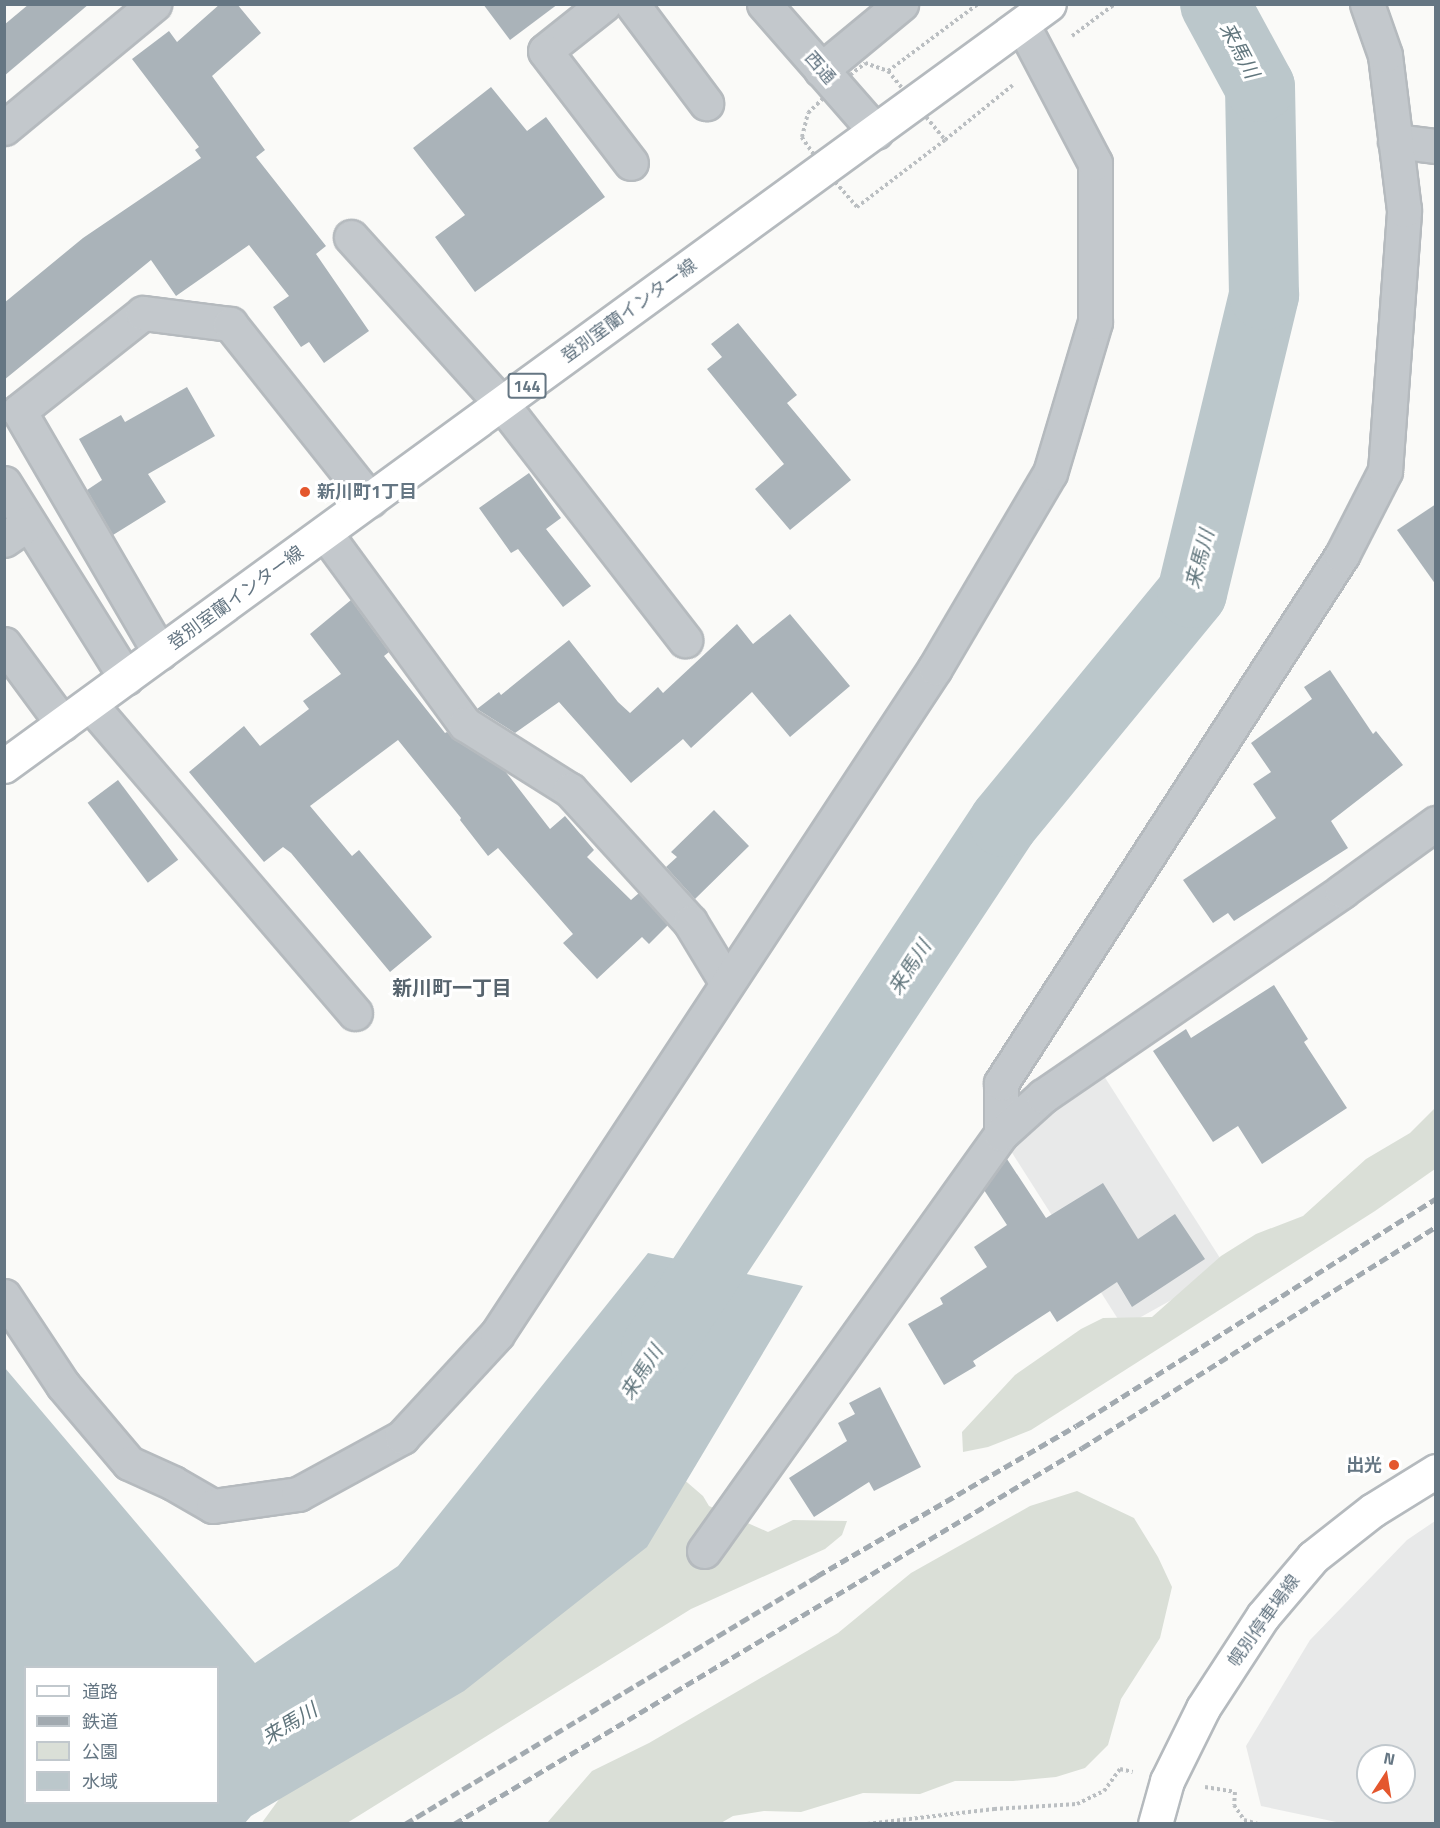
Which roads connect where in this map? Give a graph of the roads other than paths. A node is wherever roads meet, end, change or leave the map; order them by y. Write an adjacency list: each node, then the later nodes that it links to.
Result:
1 (154, 4): 11 (street)
2 (604, 4): 15 (street)
3 (632, 4): 10 (street)
4 (764, 4): 9 (street, 西通)
5 (901, 4): 9 (street)
6 (1049, 4): 8 (main road, 登別室蘭インター線 / 144)
7 (1367, 4): 13 (street)
8 (1023, 24): 12 (main road, 登別室蘭インター線 / 144); 30 (street)
9 (821, 70): 12 (street, 西通)
10 (706, 103)
11 (4, 128)
12 (876, 132): 17 (main road, 登別室蘭インター線 / 144)
13 (1395, 141): 14 (street); 32 (street)
14 (1436, 146)
15 (631, 163)
16 (351, 237): 17 (street)
17 (502, 404): 19 (main road, 登別室蘭インター線 / 144); 22 (street)
18 (4, 483): 20 (street)
19 (370, 500): 21 (main road, 登別室蘭インター線 / 144); 24 (street)
20 (16, 532): 25 (street)
21 (325, 533): 24 (main road, 登別室蘭インター線 / 144); 30 (street)
22 (685, 640)
23 (4, 644): 27 (street)
24 (160, 653): 25 (main road, 登別室蘭インター線 / 144)
25 (126, 678): 26 (main road, 登別室蘭インター線 / 144)
26 (90, 704): 27 (main road, 登別室蘭インター線 / 144); 31 (street)
27 (63, 724): 28 (main road, 登別室蘭インター線 / 144)
28 (4, 766)
29 (1436, 823): 32 (street)
30 (728, 983): 33 (street)
31 (355, 1013)
32 (1001, 1134): 35 (street)
33 (4, 1296)
34 (1436, 1471): 36 (main road, 幌別停車場線)
35 (704, 1551)
36 (1155, 1824)

